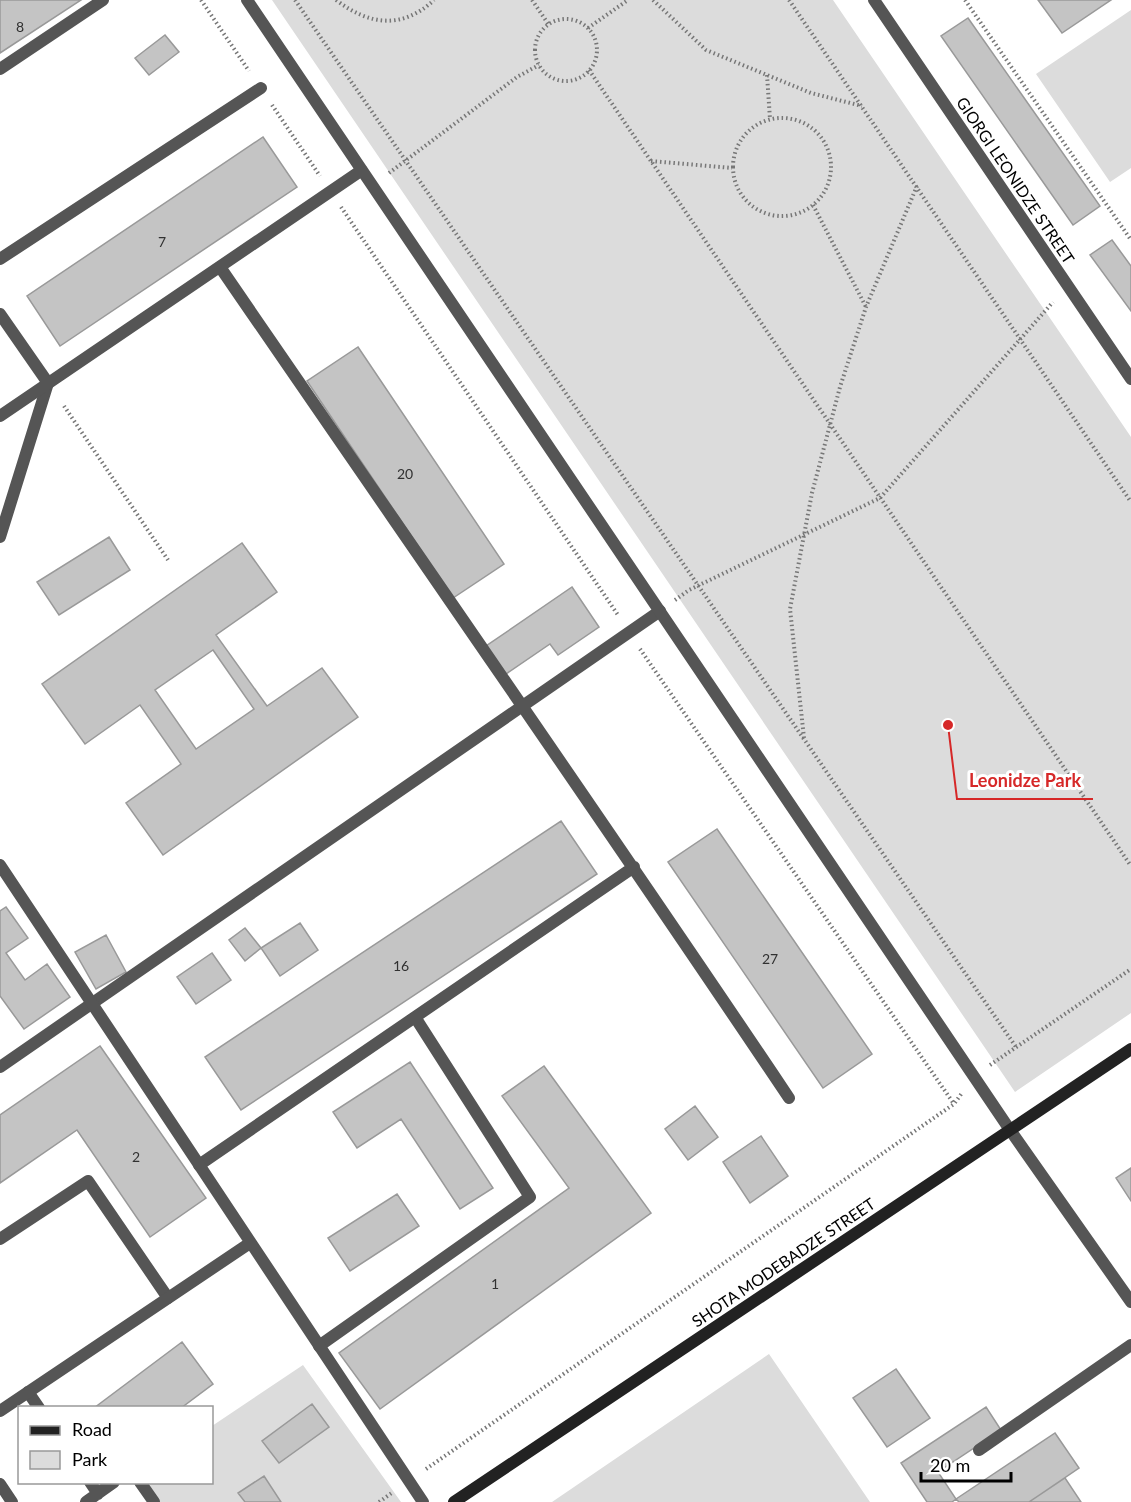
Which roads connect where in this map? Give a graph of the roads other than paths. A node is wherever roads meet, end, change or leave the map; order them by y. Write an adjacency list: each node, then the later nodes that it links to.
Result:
1 (103, 0): 4 (street)
2 (247, 0): 6 (street)
3 (874, 0): 10 (street, GIORGI LEONIDZE STREET)
4 (0, 69)
5 (261, 88): 7 (street)
6 (362, 170): 8 (street); 14 (street)
7 (0, 259)
8 (220, 267): 11 (street); 15 (street)
9 (0, 314): 11 (street)
10 (1131, 379)
11 (48, 383): 12 (street); 13 (street)
12 (0, 416)
13 (0, 537)
14 (660, 611): 15 (street); 23 (street)
15 (522, 707): 17 (street); 18 (street)
16 (0, 865): 18 (street)
17 (634, 867): 19 (street); 22 (street)
18 (92, 1004): 21 (street); 24 (street)
19 (415, 1017): 24 (street); 30 (street)
20 (1131, 1049): 23 (main road, SHOTA MODEBADZE STREET)
21 (0, 1068)
22 (789, 1098)
23 (1010, 1130): 28 (street); 44 (main road, SHOTA MODEBADZE STREET)
24 (199, 1165): 26 (street)
25 (0, 1239): 27 (street)
26 (250, 1243): 27 (street); 30 (street)
27 (168, 1298): 31 (street)
28 (1131, 1302)
29 (1131, 1345): 34 (street)
30 (319, 1346): 43 (street)
31 (28, 1392): 32 (street); 33 (street)
32 (38, 1406)
33 (0, 1411)
34 (979, 1450)
35 (0, 1484): 40 (street)
36 (91, 1484): 39 (street)
37 (111, 1484): 39 (street)
38 (141, 1484): 42 (street)
39 (98, 1494): 41 (street)
40 (12, 1502)
41 (86, 1502)
42 (154, 1502)
43 (423, 1502)
44 (454, 1502)

